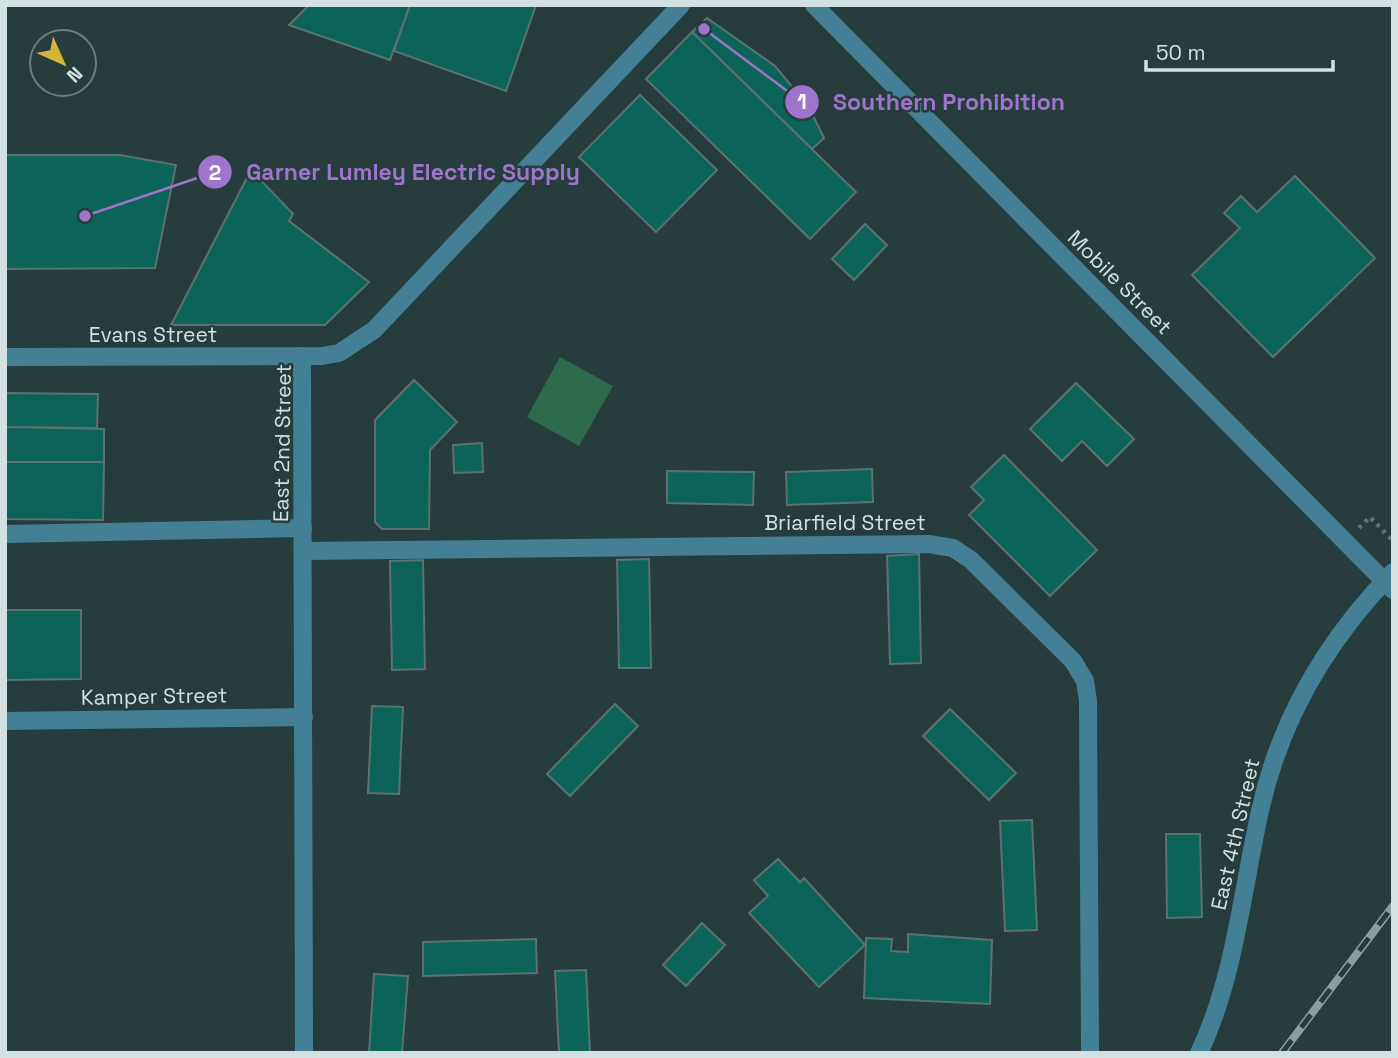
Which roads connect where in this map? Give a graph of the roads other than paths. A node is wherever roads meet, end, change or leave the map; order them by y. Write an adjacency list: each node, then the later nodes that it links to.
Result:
1 (681, 5): 3 (street, East 2nd Street)
2 (814, 5): 8 (street, Mobile Street)
3 (302, 356): 4 (street, Evans Street); 5 (street, East 2nd Street)
4 (5, 357)
5 (303, 528): 6 (street); 7 (street, East 2nd Street)
6 (5, 534)
7 (303, 551): 9 (street, East 2nd Street); 12 (street, Briarfield Street)
8 (1390, 581): 13 (street, East 4th Street)
9 (304, 717): 10 (street, Kamper Street); 11 (street, East 2nd Street)
10 (5, 721)
11 (304, 1053)
12 (1090, 1053)
13 (1199, 1053)

